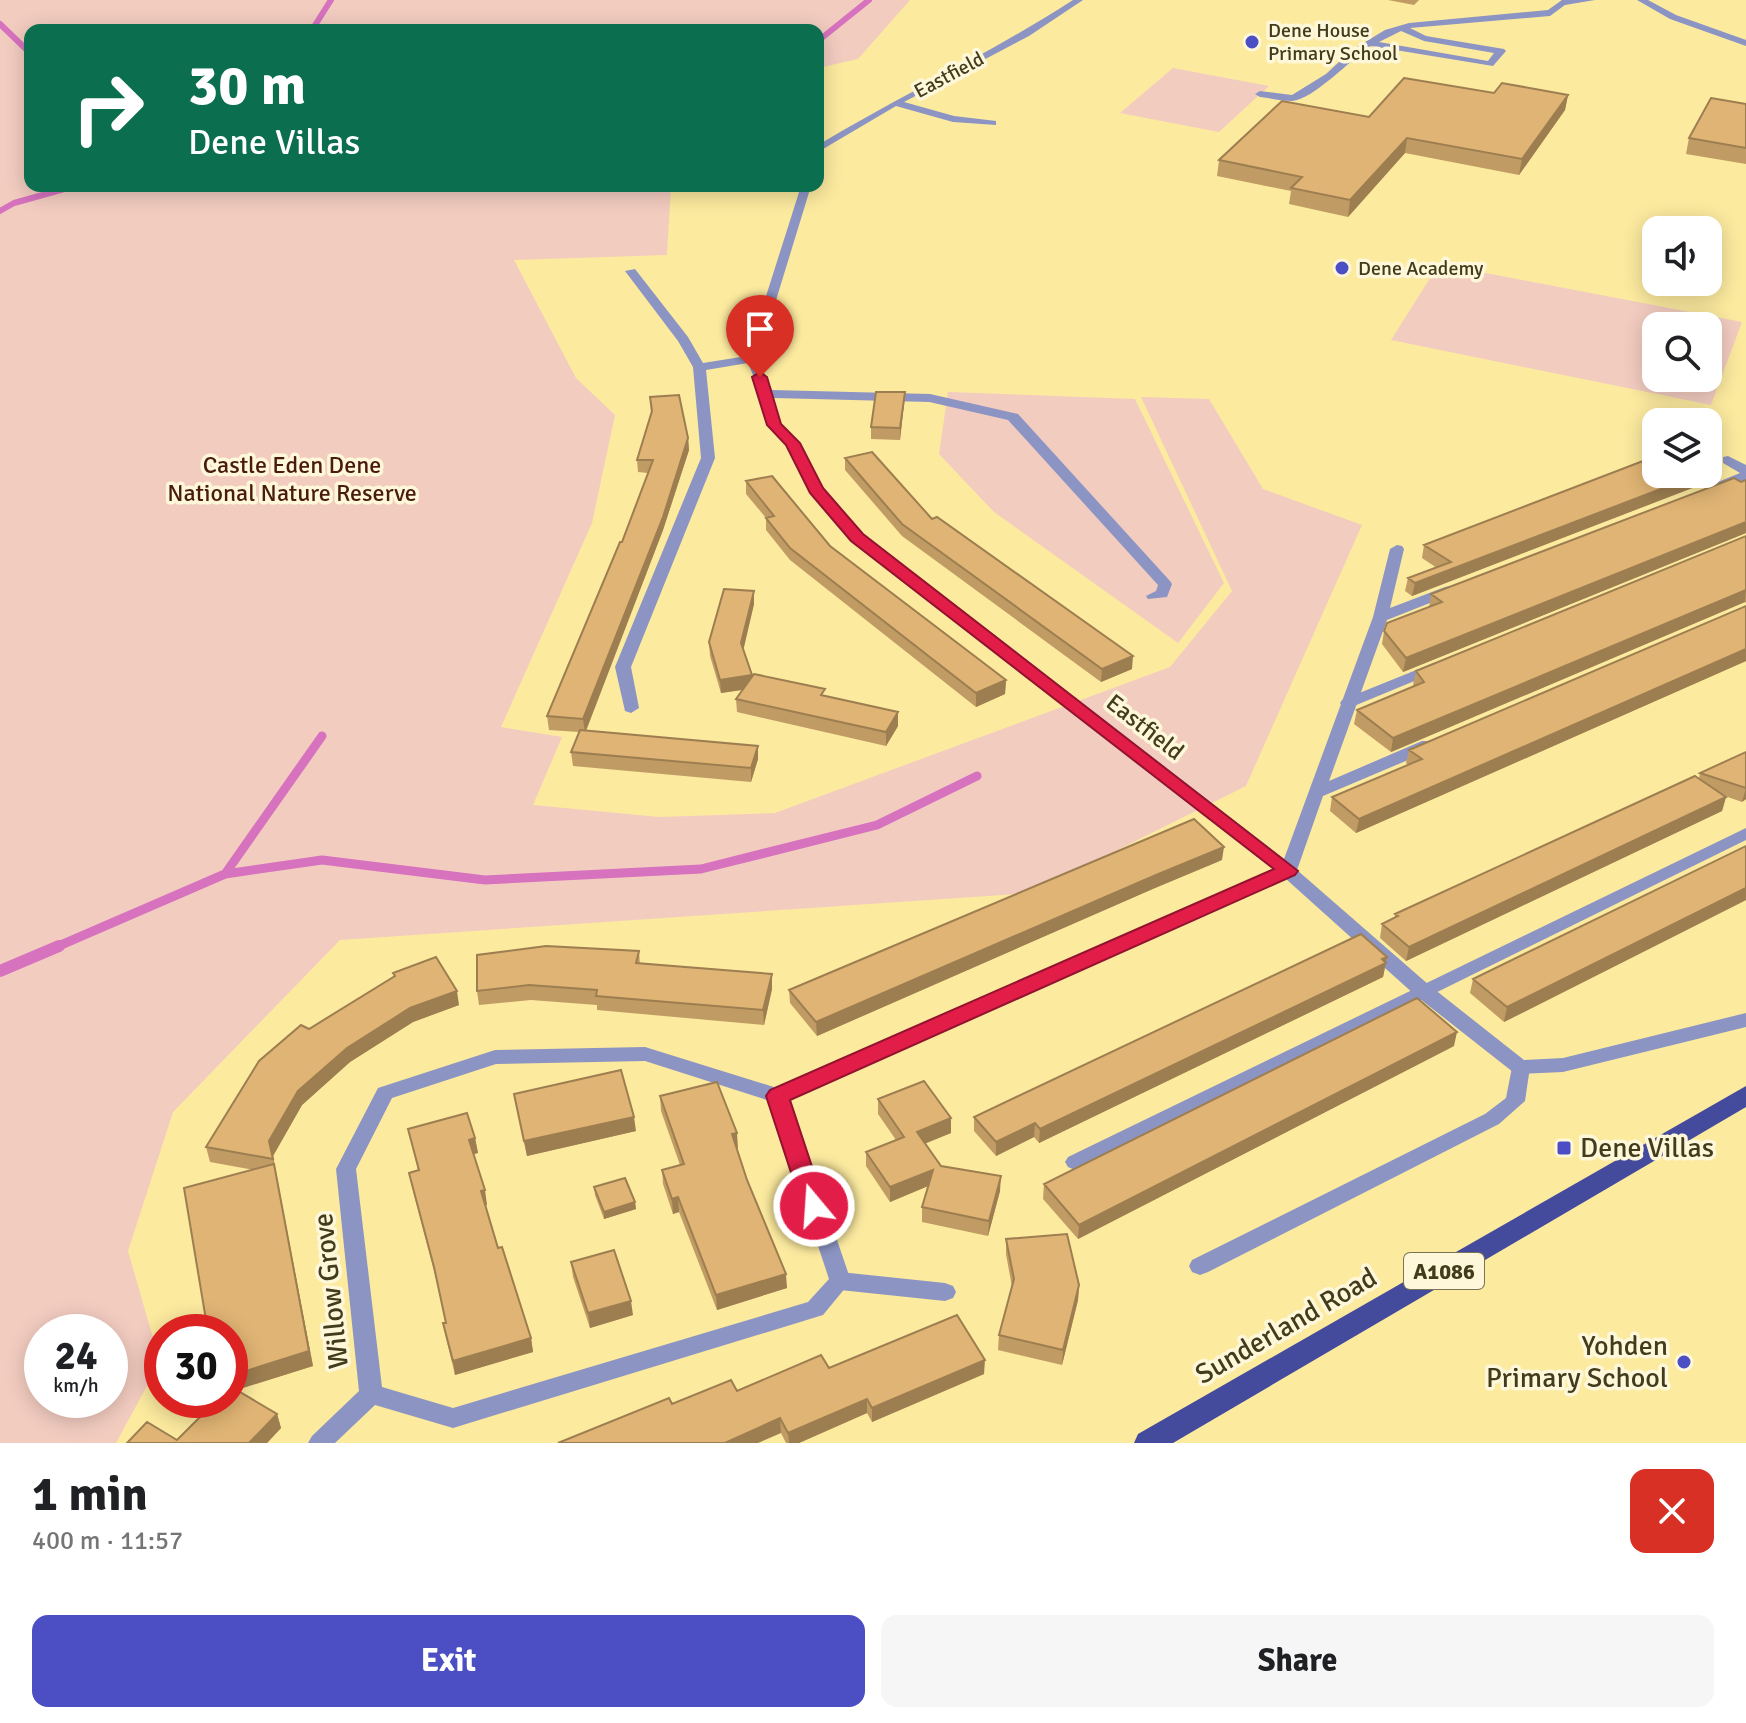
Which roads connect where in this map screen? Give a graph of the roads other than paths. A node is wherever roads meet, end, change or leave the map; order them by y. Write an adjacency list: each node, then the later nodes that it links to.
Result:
1 (1079, 0): 9 (street, Eastfield)
2 (1591, 0): 4 (street)
3 (1641, 0): 7 (street)
4 (1565, 2): 5 (street)
5 (1402, 28): 6 (street); 6 (street)
6 (1370, 43): 8 (street)
7 (1746, 43)
8 (1260, 94)
9 (895, 103): 10 (street); 11 (street, Eastfield)
10 (992, 123)
11 (824, 145)
12 (804, 192): 14 (street)
13 (631, 271): 15 (street)
14 (752, 359): 15 (street); 16 (street, Eastfield)
15 (699, 367): 26 (street)
16 (767, 394): 22 (street); 30 (street, Eastfield)
17 (1728, 460): 18 (street)
18 (1746, 473): 19 (street)
19 (1702, 493)
20 (1397, 549): 23 (street)
21 (1468, 583): 23 (street)
22 (1153, 596)
23 (1380, 617): 25 (street)
24 (1452, 661): 25 (street)
25 (1348, 703): 28 (street)
26 (631, 708)
27 (1444, 738): 28 (street)
28 (1314, 794): 30 (street)
29 (1746, 833): 31 (street)
30 (1288, 871): 31 (street, Eastfield); 35 (street)
31 (1422, 990): 33 (street, Eastfield); 36 (street)
32 (1746, 1020): 33 (street)
33 (1520, 1067): 37 (street)
34 (1746, 1095): 42 (main road, Sunderland Road / A1086)
35 (778, 1096): 38 (street); 40 (street, Willow Grove)
36 (1075, 1162)
37 (1200, 1266)
38 (840, 1281): 39 (street); 40 (street, Willow Grove)
39 (945, 1292)
40 (371, 1394): 41 (street)
41 (320, 1443)
42 (1148, 1443)

